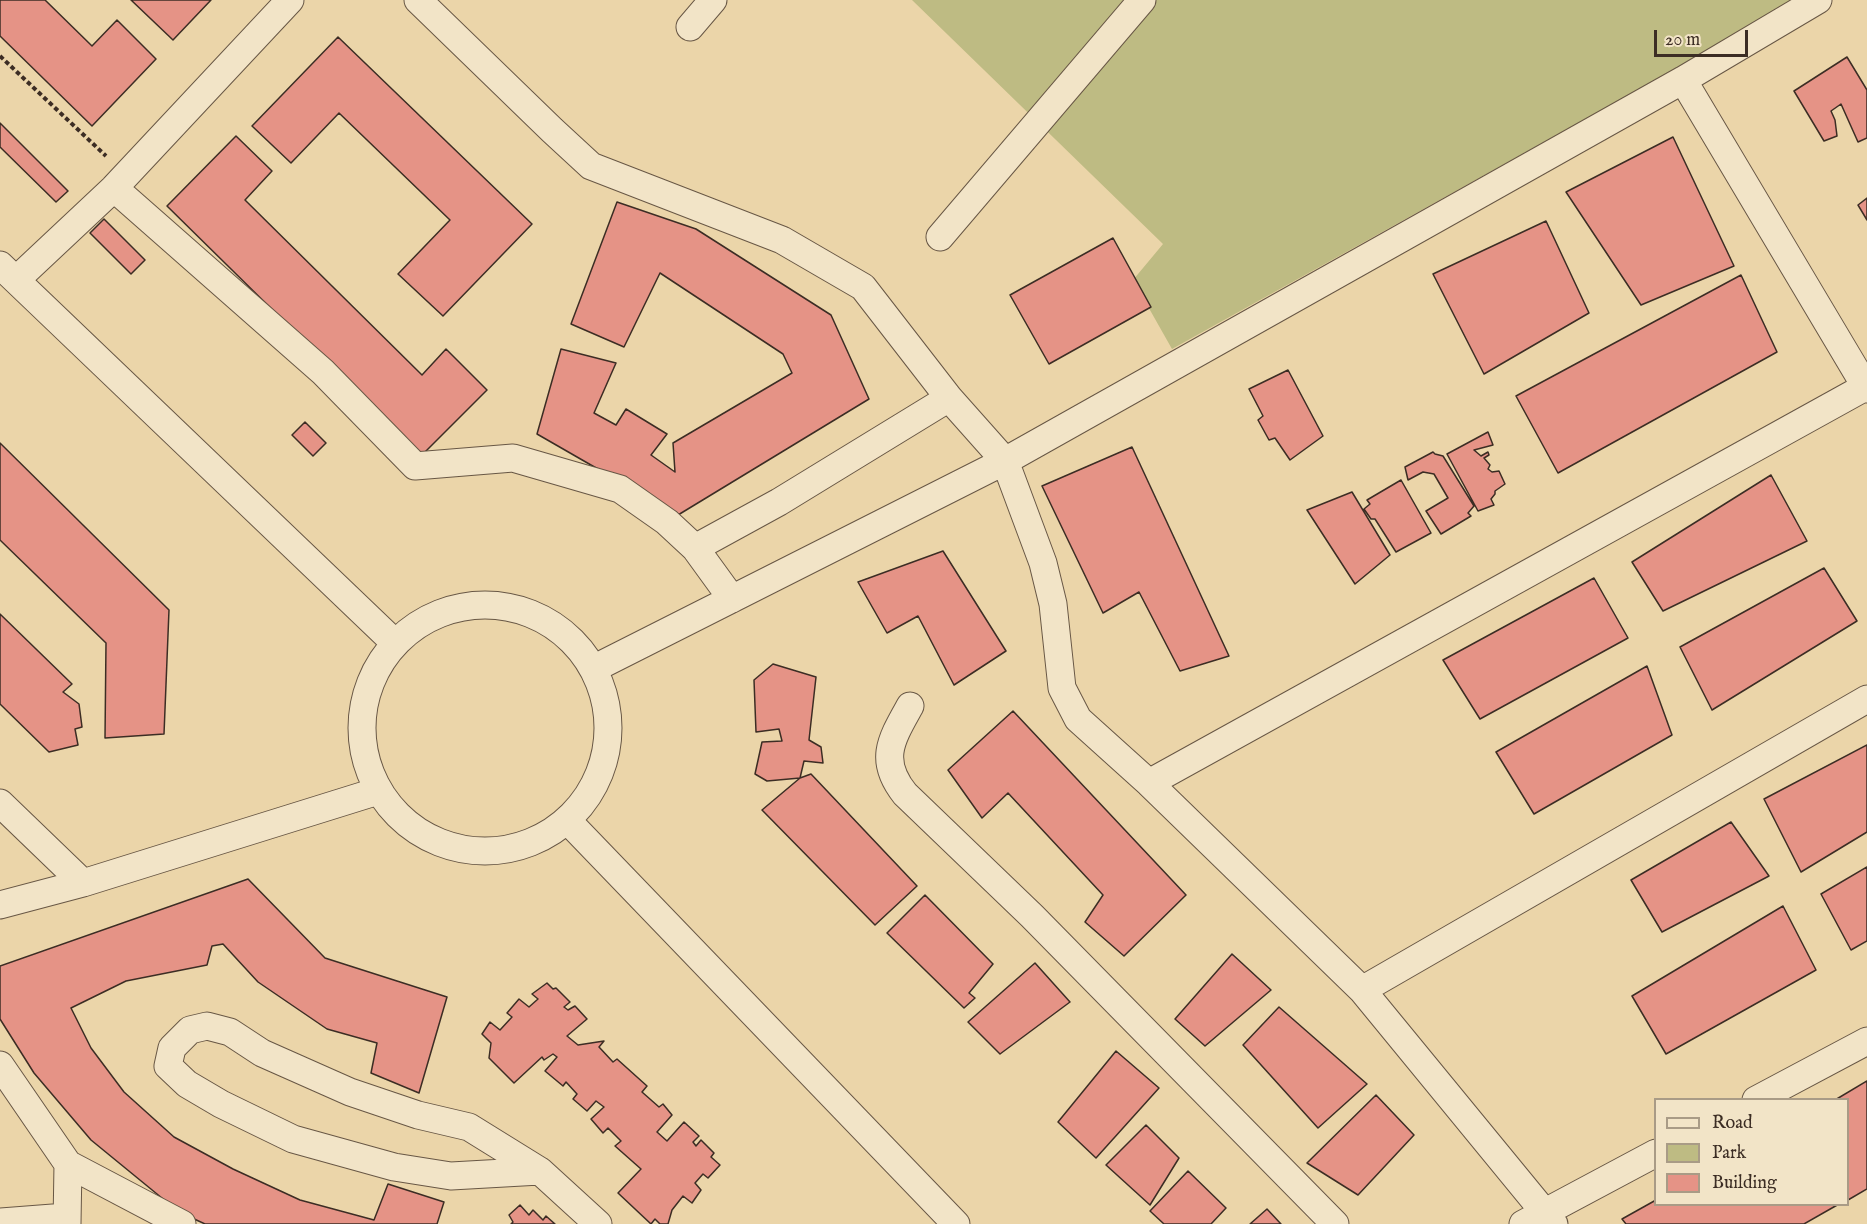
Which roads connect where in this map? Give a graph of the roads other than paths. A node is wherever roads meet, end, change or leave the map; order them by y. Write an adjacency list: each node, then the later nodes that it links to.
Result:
1 (290, 0): 8 (street)
2 (418, 0): 12 (street)
3 (713, 0): 6 (street)
4 (1142, 0): 9 (street)
5 (1818, 0): 7 (street)
6 (690, 27)
7 (1683, 80): 11 (street); 13 (street)
8 (120, 182): 10 (street); 14 (street)
9 (940, 237)
10 (8, 273): 16 (street)
11 (1867, 387): 20 (street)
12 (949, 398): 13 (street); 14 (street)
13 (1005, 461): 15 (street); 20 (street)
14 (695, 548): 15 (street)
15 (732, 599): 17 (street)
16 (395, 643): 17 (street); 21 (street)
17 (597, 667): 23 (street)
18 (1867, 699): 26 (street)
19 (909, 706): 39 (street)
20 (1149, 783): 26 (street)
21 (378, 791): 23 (street); 24 (street)
22 (0, 803): 24 (street)
23 (567, 820): 38 (street)
24 (83, 883): 25 (street)
25 (0, 905)
26 (1362, 990): 34 (street)
27 (1867, 1041): 29 (street)
28 (0, 1065): 31 (street)
29 (1760, 1098)
30 (1654, 1154): 34 (street)
31 (68, 1164): 33 (street); 36 (street)
32 (540, 1171): 32 (street); 37 (street)
33 (67, 1220): 35 (street)
34 (1540, 1220)
35 (0, 1222)
36 (182, 1224)
37 (598, 1224)
38 (956, 1224)
39 (1335, 1224)

